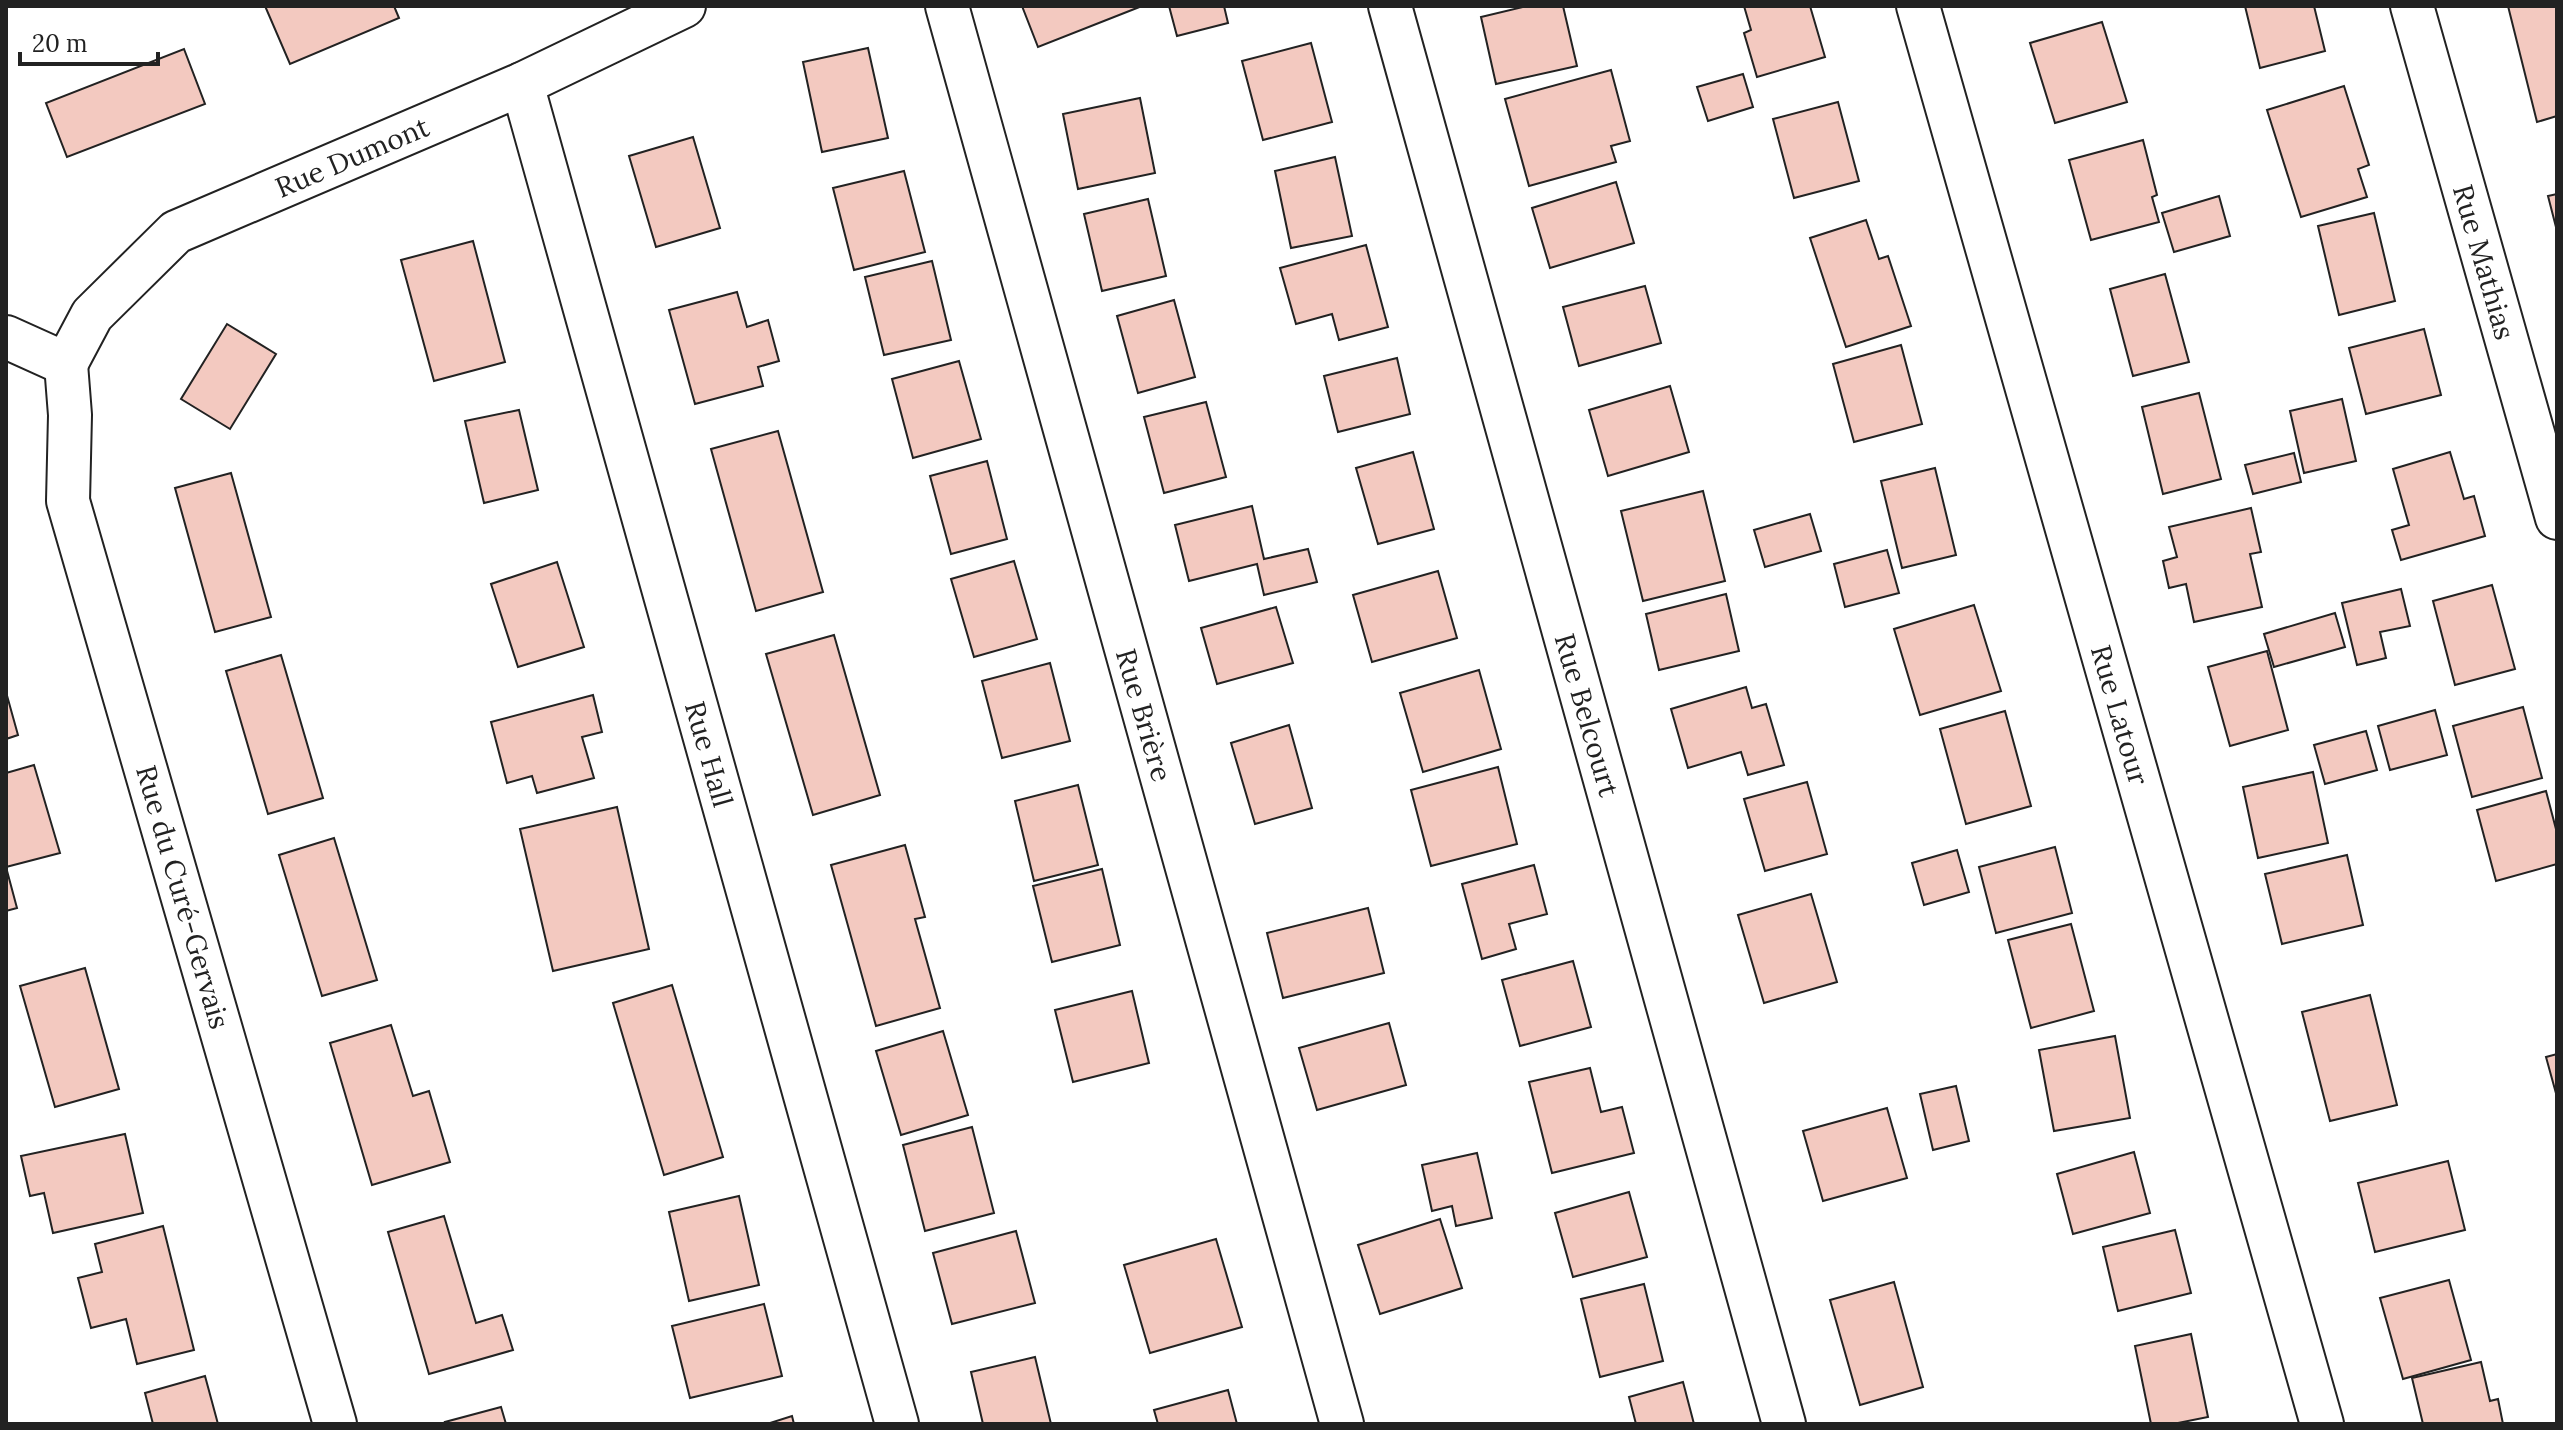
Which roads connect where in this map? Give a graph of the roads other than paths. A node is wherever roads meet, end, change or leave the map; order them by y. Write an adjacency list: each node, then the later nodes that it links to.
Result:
1 (684, 6): 6 (street, Rue Dumont)
2 (947, 6): 12 (street, Rue Brière)
3 (1390, 6): 13 (street, Rue Belcourt)
4 (1918, 6): 14 (street, Rue Latour)
5 (2412, 6): 9 (street, Rue Mathias)
6 (522, 84): 8 (street, Rue Dumont); 11 (street, Rue Hall)
7 (6, 337): 8 (street)
8 (66, 364): 10 (street, Rue du Curé-Gervais)
9 (2557, 518)
10 (335, 1424)
11 (897, 1424)
12 (1342, 1424)
13 (1784, 1424)
14 (2322, 1424)

